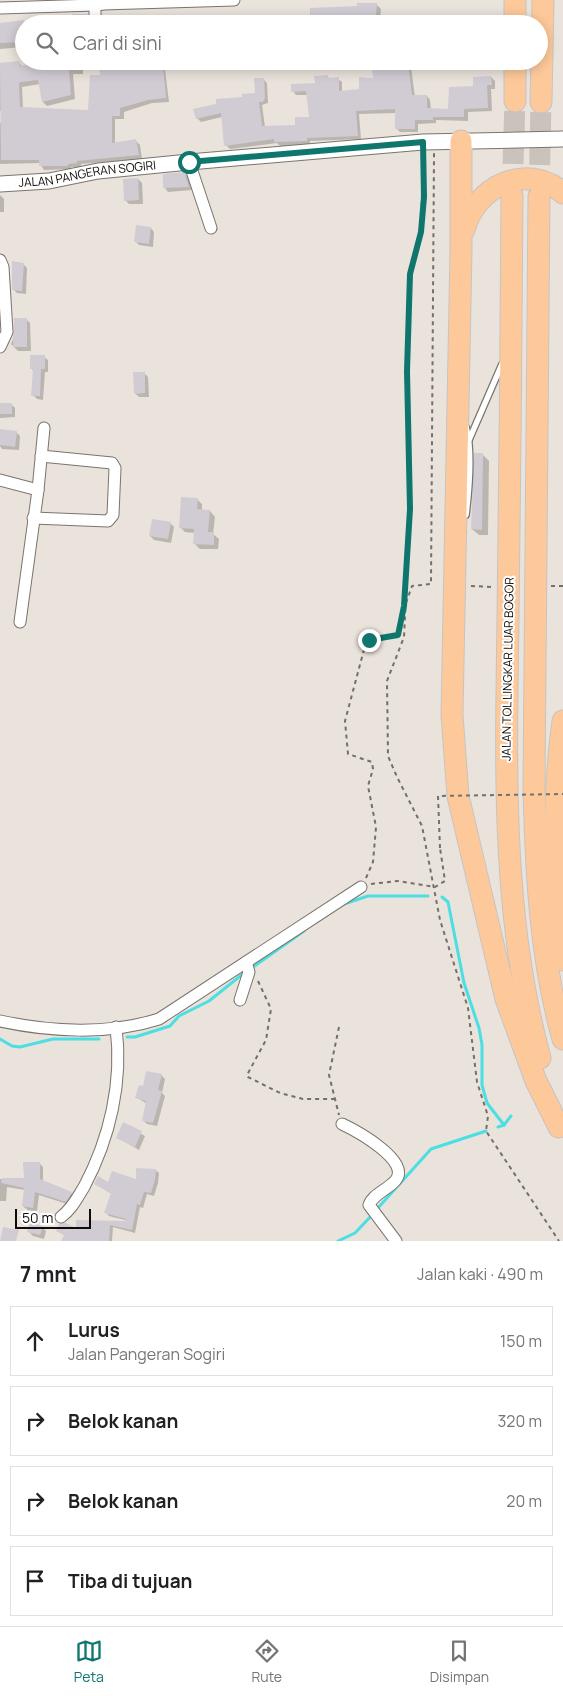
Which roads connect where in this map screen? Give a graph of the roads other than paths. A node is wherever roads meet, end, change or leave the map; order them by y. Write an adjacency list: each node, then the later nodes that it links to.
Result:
1 (234, 0): 4 (street)
2 (516, 0): 6 (highway)
3 (543, 0): 7 (highway)
4 (100, 3): 5 (street)
5 (0, 8)
6 (515, 15)
7 (543, 15)
8 (515, 70): 10 (highway)
9 (542, 70): 11 (highway)
10 (515, 101)
11 (542, 102)
12 (563, 139): 13 (street, JALAN PANGERAN SOGIRI)
13 (461, 141): 14 (street, JALAN PANGERAN SOGIRI); 20 (highway)
14 (189, 162): 15 (street, JALAN PANGERAN SOGIRI); 19 (street)
15 (0, 184)
16 (563, 193): 20 (highway)
17 (512, 196): 22 (highway, JALAN TOL LINGKAR LUAR BOGOR)
18 (539, 197): 40 (highway)
19 (211, 228)
20 (461, 250): 24 (highway)
21 (0, 260): 23 (street)
22 (511, 345): 26 (lane); 42 (highway, JALAN TOL LINGKAR LUAR BOGOR)
23 (0, 347)
24 (456, 405): 26 (lane); 31 (highway)
25 (44, 428): 27 (street)
26 (469, 440): 31 (lane)
27 (41, 456): 29 (street); 30 (street)
28 (0, 480): 29 (street)
29 (38, 490): 30 (street)
30 (33, 518): 32 (street)
31 (454, 531): 42 (highway)
32 (20, 622)
33 (563, 721): 35 (highway)
34 (362, 887): 36 (street)
35 (563, 960)
36 (248, 967): 37 (street); 39 (street)
37 (240, 1000)
38 (0, 1022): 39 (street)
39 (116, 1027): 43 (street)
40 (563, 1039)
41 (342, 1124): 44 (street)
42 (561, 1132)
43 (61, 1217)
44 (396, 1241)

